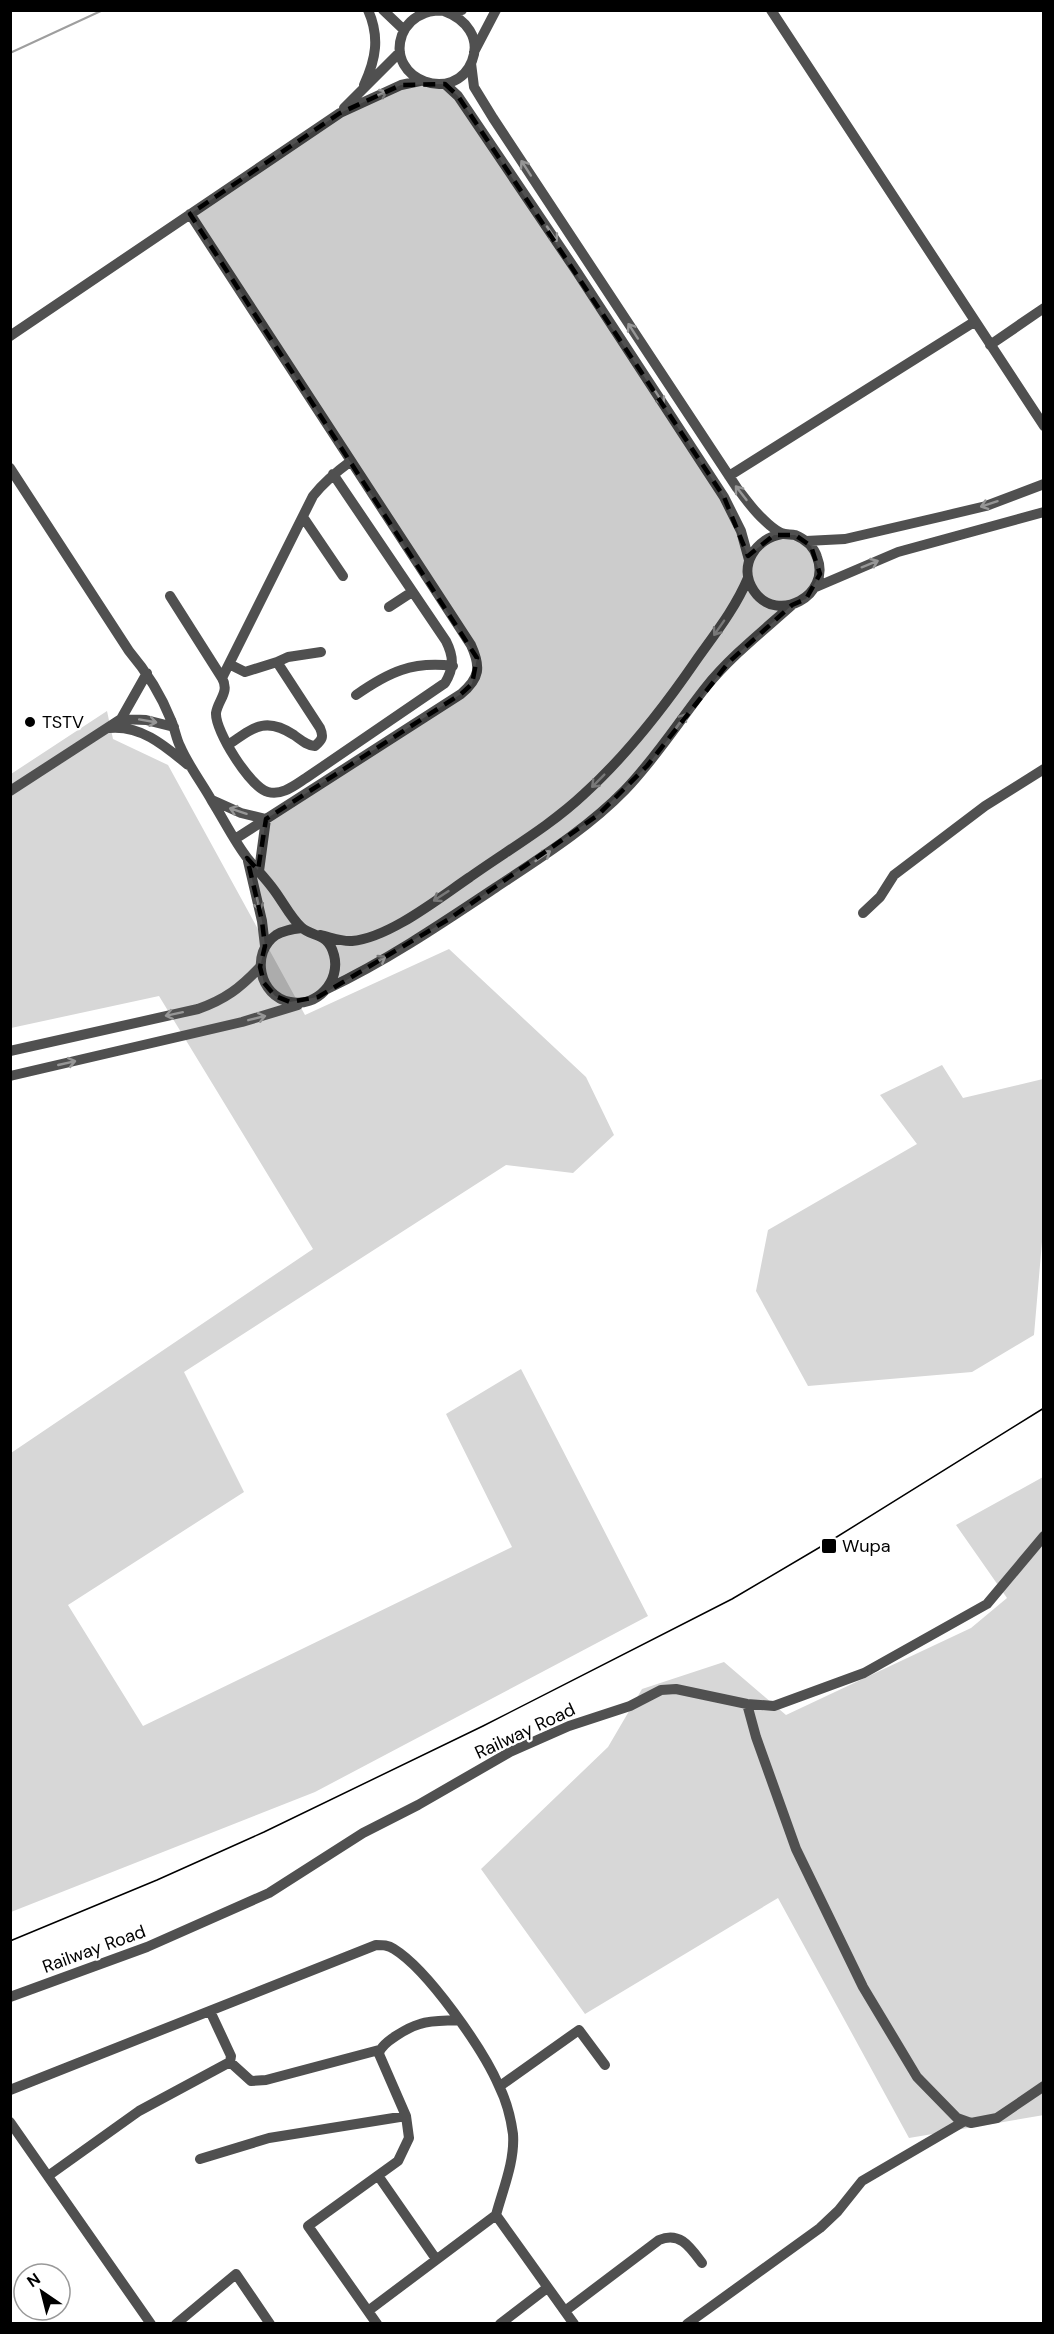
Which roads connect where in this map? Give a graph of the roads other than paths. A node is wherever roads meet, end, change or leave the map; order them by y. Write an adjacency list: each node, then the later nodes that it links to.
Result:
1 (368, 10): 13 (street)
2 (383, 10): 8 (street)
3 (462, 10): 7 (street)
4 (496, 10): 10 (street)
5 (771, 10): 17 (street)
6 (433, 11): 7 (street); 8 (street)
7 (444, 11): 10 (street)
8 (404, 30): 9 (street)
9 (400, 52): 11 (street); 13 (street)
10 (473, 57): 12 (street); 24 (street, one-way to 10)
11 (420, 81): 12 (street); 14 (street, one-way to 11)
12 (445, 84): 30 (street, one-way to 30)
13 (361, 91): 14 (street)
14 (340, 113): 15 (street)
15 (189, 214): 18 (street); 21 (street)
16 (1044, 309): 19 (street)
17 (974, 322): 19 (street); 24 (street)
18 (10, 336)
19 (990, 345): 20 (street)
20 (1044, 426)
21 (351, 461): 23 (street); 53 (street)
22 (10, 468): 42 (street)
23 (333, 474): 27 (street); 34 (street)
24 (729, 476): 28 (street, one-way to 24)
25 (1044, 484): 29 (street, one-way to 29)
26 (1044, 512): 33 (street, one-way to 26)
27 (303, 518): 31 (street); 40 (street)
28 (782, 534): 29 (street); 30 (street)
29 (806, 541): 33 (street)
30 (749, 560): 32 (street)
31 (343, 576)
32 (748, 578): 36 (street); 59 (street, one-way to 59)
33 (816, 587): 36 (street)
34 (412, 592): 37 (street); 41 (street)
35 (170, 596): 43 (street)
36 (792, 605): 62 (street, one-way to 36)
37 (389, 607)
38 (321, 652): 39 (street)
39 (277, 662): 40 (street); 48 (street)
40 (231, 664): 43 (street)
41 (453, 666): 44 (street); 48 (street)
42 (147, 673): 45 (street); 46 (street)
43 (222, 678): 48 (street)
44 (356, 694)
45 (121, 719): 46 (street, one-way to 46); 47 (street)
46 (174, 727): 49 (street)
47 (106, 729): 49 (street); 51 (street)
48 (228, 745)
49 (192, 769): 52 (street)
50 (1044, 769): 57 (street)
51 (10, 791)
52 (212, 799): 53 (street, one-way to 52); 54 (street)
53 (266, 819): 54 (street); 56 (street)
54 (235, 839): 55 (street)
55 (247, 858): 56 (street); 60 (street, one-way to 60)
56 (259, 871): 58 (street)
57 (863, 913)
58 (302, 928): 59 (street); 60 (street)
59 (320, 935): 62 (street)
60 (265, 946): 61 (street)
61 (260, 967): 63 (street); 64 (street, one-way to 64)
62 (327, 989): 63 (street)
63 (307, 1002): 65 (street, one-way to 63)
64 (10, 1051)
65 (10, 1076)
66 (1044, 1536): 67 (street, Railway Road)
67 (747, 1704): 68 (street, Railway Road); 79 (street)
68 (10, 1997)
69 (210, 2011): 70 (street); 72 (street); 76 (street)
70 (459, 2019): 71 (street); 74 (street)
71 (379, 2050): 72 (street); 77 (street)
72 (230, 2062): 81 (street)
73 (605, 2065): 74 (street)
74 (500, 2086): 83 (street)
75 (1044, 2086): 79 (street)
76 (10, 2090)
77 (406, 2116): 80 (street); 82 (street)
78 (10, 2122): 81 (street)
79 (963, 2122): 95 (street)
80 (200, 2159)
81 (48, 2176): 89 (street)
82 (379, 2177): 84 (street); 87 (street)
83 (496, 2214): 84 (street); 86 (street)
84 (436, 2259): 87 (street)
85 (702, 2263): 88 (street)
86 (547, 2288): 88 (street); 93 (street)
87 (368, 2311): 92 (street)
88 (565, 2311): 94 (street)
89 (151, 2324)
90 (176, 2324): 91 (street)
91 (270, 2324)
92 (377, 2324)
93 (500, 2324)
94 (574, 2324)
95 (687, 2324)

